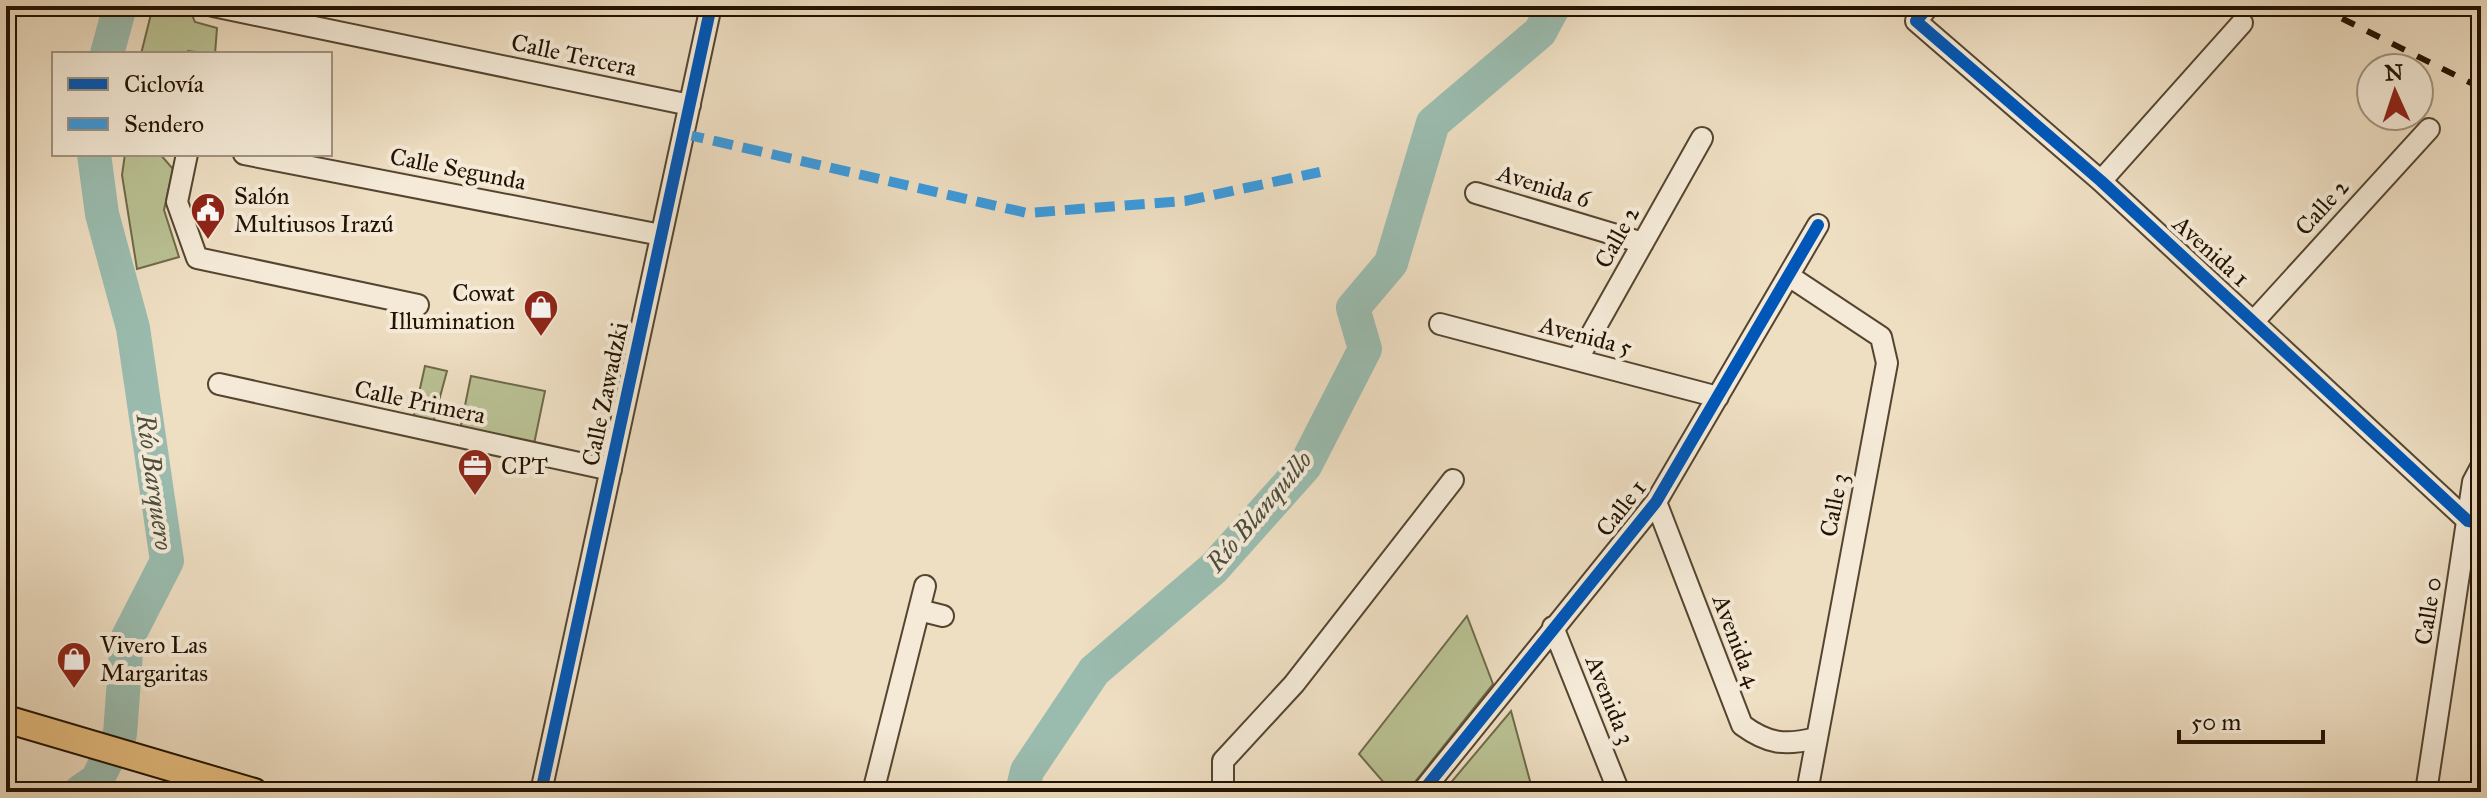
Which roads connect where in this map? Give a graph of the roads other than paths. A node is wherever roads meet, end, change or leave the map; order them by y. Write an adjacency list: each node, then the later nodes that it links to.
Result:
1 (213, 6): 5 (street, Calle Tercera)
2 (711, 6): 5 (street, Calle Zawadzki)
3 (1923, 14): 10 (street, Avenida 1)
4 (2242, 23): 10 (street)
5 (690, 105): 13 (street, Calle Zawadzki)
6 (2426, 132): 17 (street, Calle 2)
7 (1702, 138): 14 (street, Calle 2)
8 (187, 156): 16 (street)
9 (254, 156): 13 (street, Calle Segunda)
10 (2101, 181): 17 (street, Avenida 1)
11 (1476, 193): 14 (street, Avenida 6)
12 (1818, 225): 15 (street, Calle 1)
13 (661, 235): 23 (street, Calle Zawadzki)
14 (1643, 243): 19 (street, Calle 2)
15 (1789, 276): 21 (street, Calle 1); 32 (street, Calle 3)
16 (418, 305)
17 (2254, 321): 26 (street, Avenida 1)
18 (1440, 324): 19 (street, Avenida 5)
19 (1577, 360): 21 (street, Avenida 5)
20 (219, 384): 23 (street, Calle Primera)
21 (1718, 397): 25 (street, Calle 1)
22 (2481, 467): 26 (street)
23 (611, 470): 34 (street, Calle Zawadzki)
24 (1453, 480): 36 (street)
25 (1656, 502): 30 (street, Calle 1); 32 (street, Avenida 4)
26 (2475, 522): 40 (street, Calle 0)
27 (925, 586): 28 (street)
28 (919, 610): 29 (street); 35 (street)
29 (943, 616)
30 (1553, 627): 37 (street, Calle 1); 38 (street, Avenida 3)
31 (6, 719): 33 (main road)
32 (1816, 738): 39 (street, Calle 3)
33 (254, 792)
34 (541, 792)
35 (873, 792)
36 (1223, 792)
37 (1422, 792)
38 (1619, 792)
39 (1807, 792)
40 (2426, 792)

